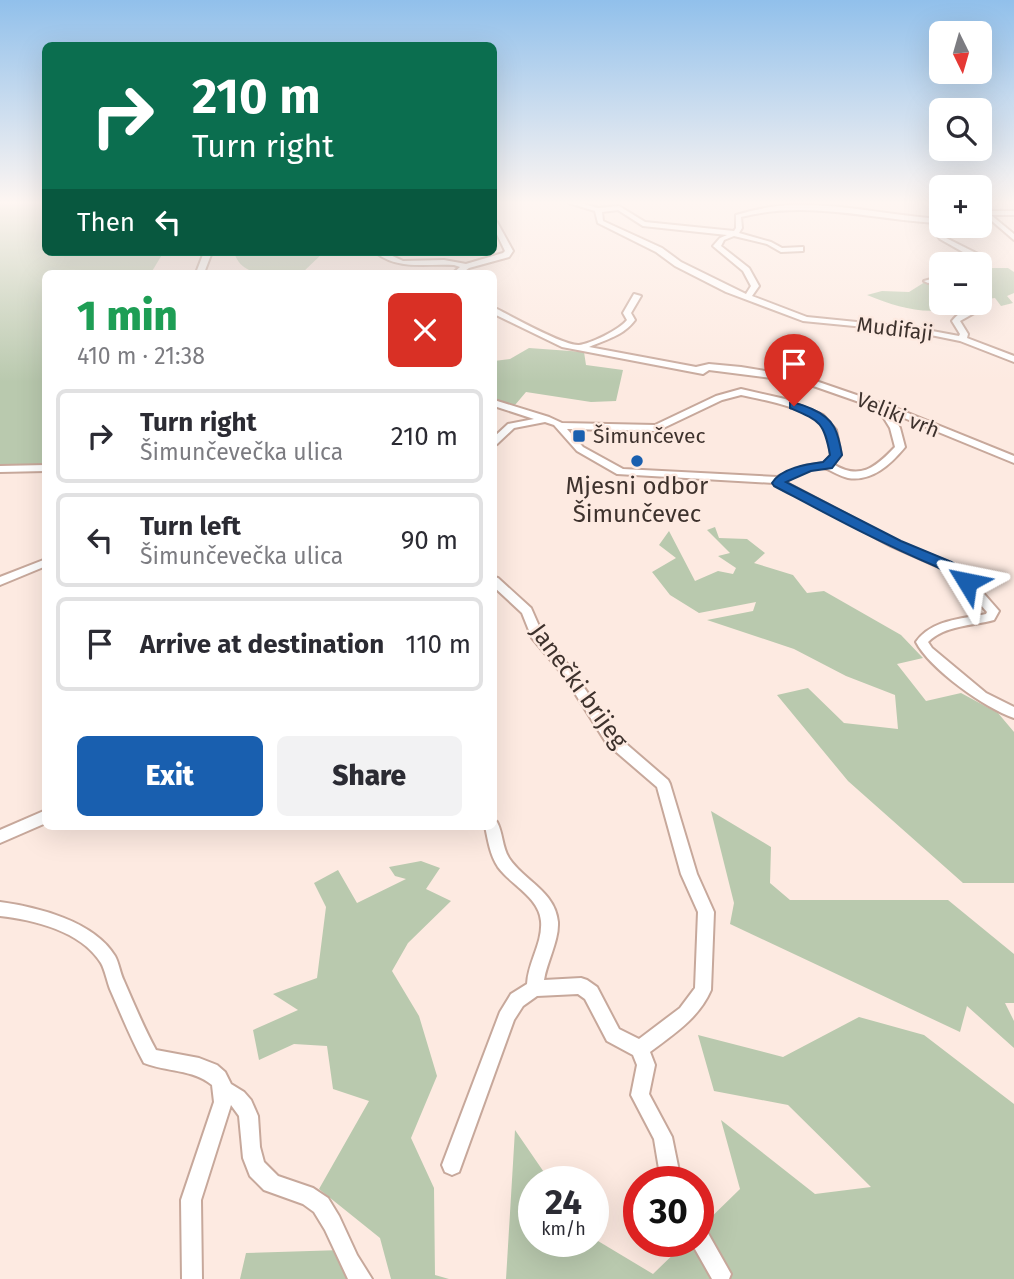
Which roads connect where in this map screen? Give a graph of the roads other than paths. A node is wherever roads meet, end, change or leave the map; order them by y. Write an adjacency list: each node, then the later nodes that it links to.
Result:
1 (396, 263): 5 (street)
2 (478, 263): 5 (street)
3 (679, 263): 8 (street, Mudifaji)
4 (735, 263): 8 (street)
5 (466, 266): 6 (street)
6 (461, 270)
7 (638, 296): 12 (street)
8 (748, 297): 11 (street, Mudifaji)
9 (497, 312): 13 (street)
10 (964, 315): 11 (street, Mudifaji)
11 (962, 339): 15 (street)
12 (601, 341): 13 (street); 14 (street)
13 (583, 347): 14 (street)
14 (615, 354): 16 (street)
15 (1014, 359)
16 (698, 369): 17 (street); 19 (street, Veliki vrh)
17 (746, 393): 21 (street); 24 (street)
18 (497, 404): 20 (street)
19 (889, 411): 23 (street, Veliki vrh); 24 (street)
20 (547, 419): 21 (street); 22 (street)
21 (560, 426): 27 (street)
22 (497, 439)
23 (1014, 460)
24 (827, 465): 27 (street)
25 (42, 468): 26 (street)
26 (0, 469)
27 (778, 481): 31 (street)
28 (42, 564): 29 (street)
29 (0, 580)
30 (497, 584): 37 (street, Janečki brijeg)
31 (1014, 713)
32 (42, 818): 34 (street)
33 (493, 830): 36 (street)
34 (0, 837)
35 (0, 909): 38 (street)
36 (536, 988): 37 (street); 39 (street)
37 (640, 1049): 40 (street)
38 (225, 1091): 43 (street); 44 (street)
39 (452, 1164)
40 (668, 1166)
41 (711, 1257): 42 (street)
42 (721, 1274)
43 (192, 1279)
44 (362, 1279)

